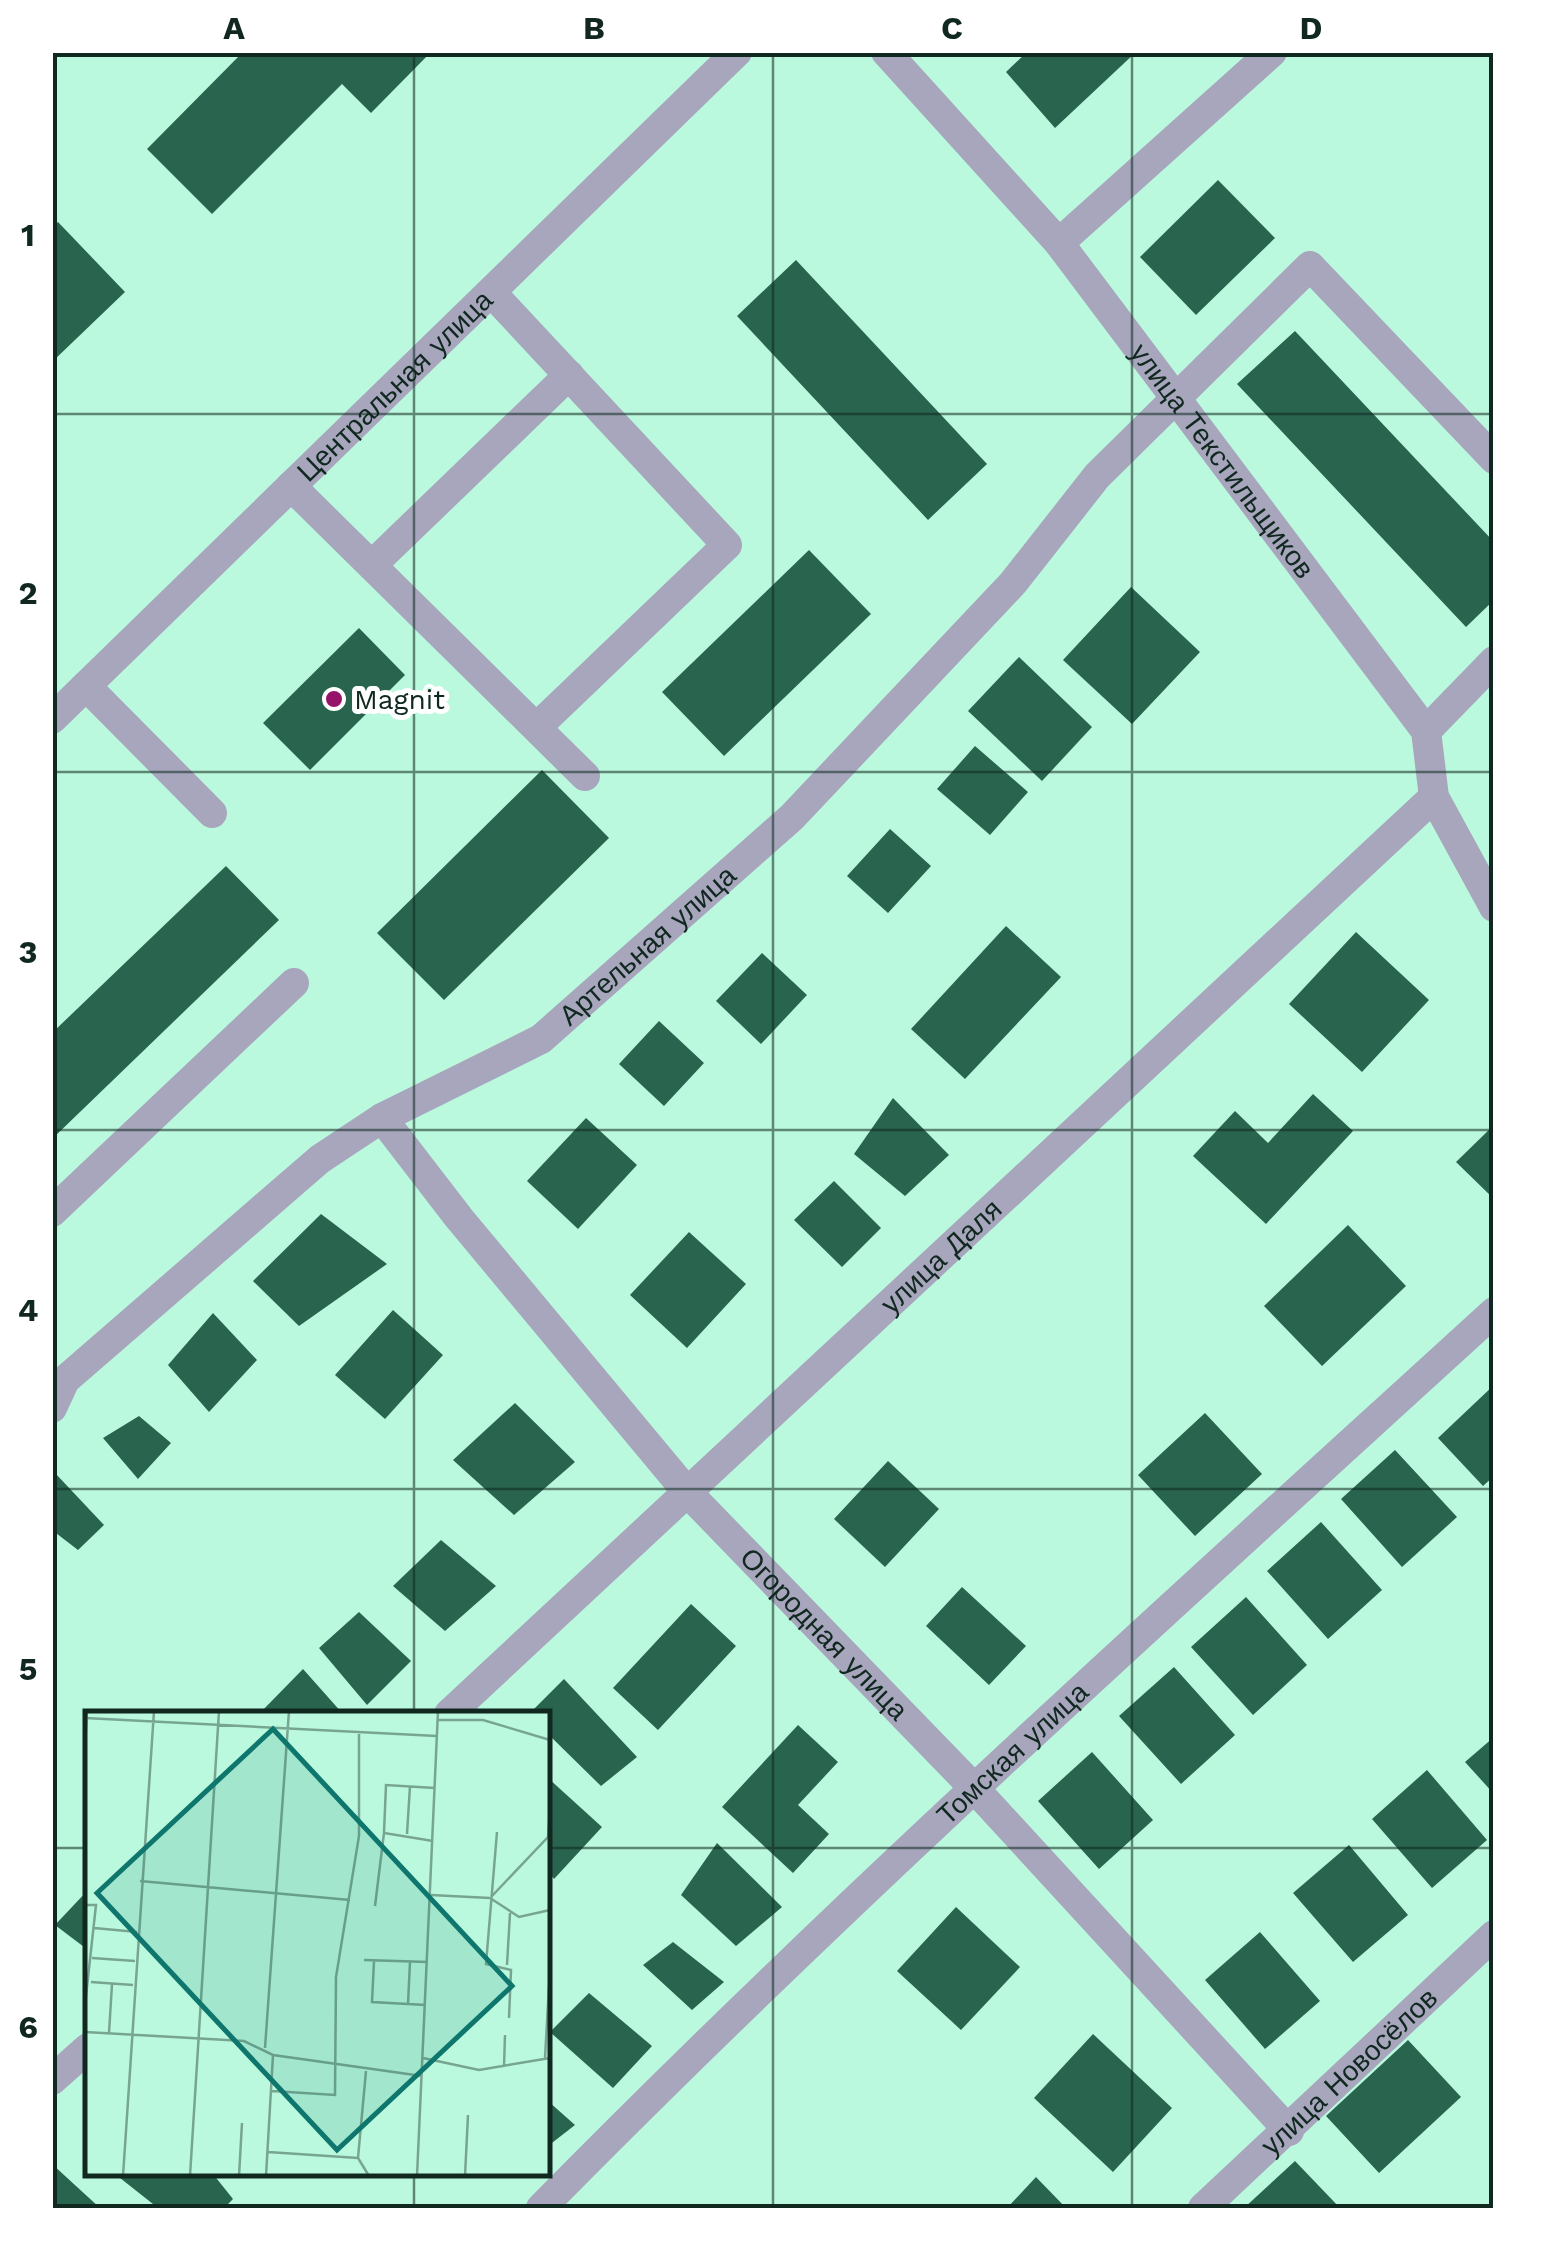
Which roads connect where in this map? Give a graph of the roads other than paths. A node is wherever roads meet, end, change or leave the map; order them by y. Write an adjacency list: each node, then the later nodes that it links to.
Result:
1 (886, 52): 4 (street, улица Текстильщиков)
2 (1272, 52): 4 (street)
3 (733, 54): 5 (street, Центральная улица)
4 (1059, 243): 7 (street, улица Текстильщиков)
5 (490, 292): 6 (street); 9 (street, Центральная улица)
6 (570, 375): 10 (street); 14 (street)
7 (1177, 396): 8 (street, Артельная улица); 15 (street, улица Текстильщиков); 21 (street, Артельная улица)
8 (1494, 459)
9 (292, 486): 10 (street); 12 (street, Центральная улица)
10 (372, 564): 14 (street)
11 (1494, 660): 15 (street)
12 (86, 686): 13 (street, Центральная улица); 18 (street)
13 (52, 719)
14 (537, 727): 16 (street)
15 (1426, 731): 17 (street, улица Текстильщиков)
16 (585, 776)
17 (1434, 797): 19 (street, улица Текстильщиков); 25 (street, улица Даля)
18 (212, 813)
19 (1494, 907)
20 (294, 983): 22 (street)
21 (382, 1118): 24 (street, Артельная улица); 25 (street, Огородная улица)
22 (52, 1212)
23 (1494, 1312): 27 (street, Томская улица)
24 (52, 1408)
25 (688, 1493): 26 (street, улица Даля); 27 (street, Огородная улица)
26 (453, 1711)
27 (974, 1788): 31 (street, Огородная улица); 32 (street, Томская улица)
28 (1494, 1935): 31 (street, улица Новосёлов)
29 (85, 2051): 30 (street)
30 (52, 2080)
31 (1289, 2131): 33 (street, улица Новосёлов)
32 (541, 2208)
33 (1203, 2208)

